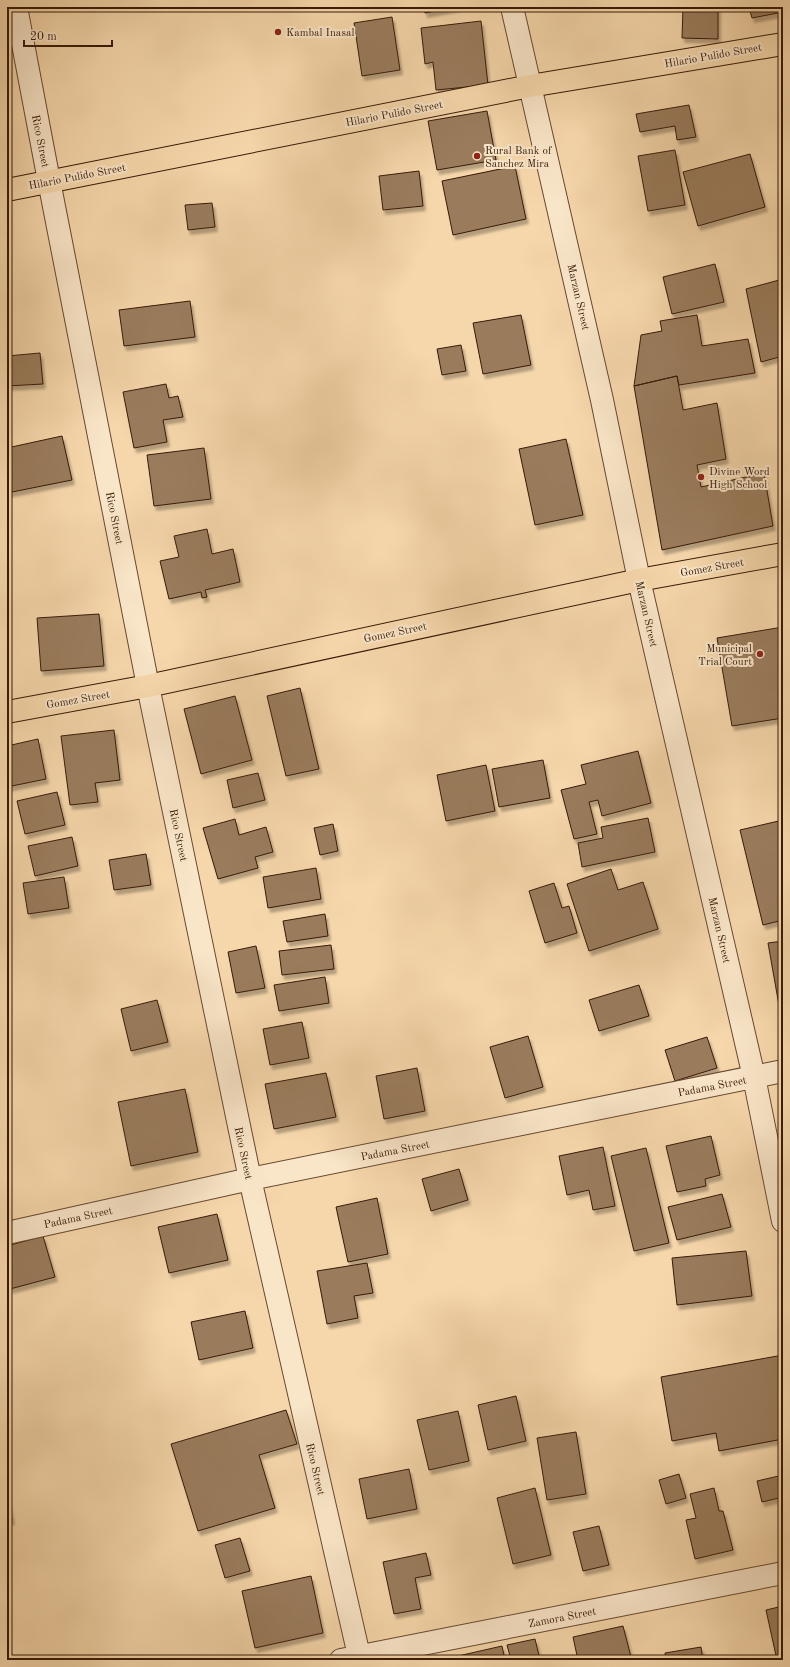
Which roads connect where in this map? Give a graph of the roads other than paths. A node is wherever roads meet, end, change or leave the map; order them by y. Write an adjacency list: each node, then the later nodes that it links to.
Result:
1 (16, 7): 5 (street, Rico Street)
2 (512, 7): 4 (street, Marzan Street)
3 (783, 44): 4 (main road, Hilario Pulido Street)
4 (530, 86): 5 (main road, Hilario Pulido Street); 8 (street, Marzan Street)
5 (49, 182): 6 (main road, Hilario Pulido Street); 9 (street, Rico Street)
6 (7, 190)
7 (783, 554): 8 (main road, Gomez Street)
8 (639, 580): 9 (main road, Gomez Street); 12 (street, Marzan Street)
9 (148, 686): 10 (main road, Gomez Street); 13 (street, Rico Street)
10 (7, 712)
11 (783, 1072): 12 (street, Padama Street)
12 (754, 1078): 13 (street, Padama Street); 14 (street, Marzan Street)
13 (250, 1179): 15 (street, Padama Street); 17 (street, Rico Street)
14 (783, 1221)
15 (7, 1233)
16 (783, 1573): 17 (street, Zamora Street)
17 (354, 1659)

